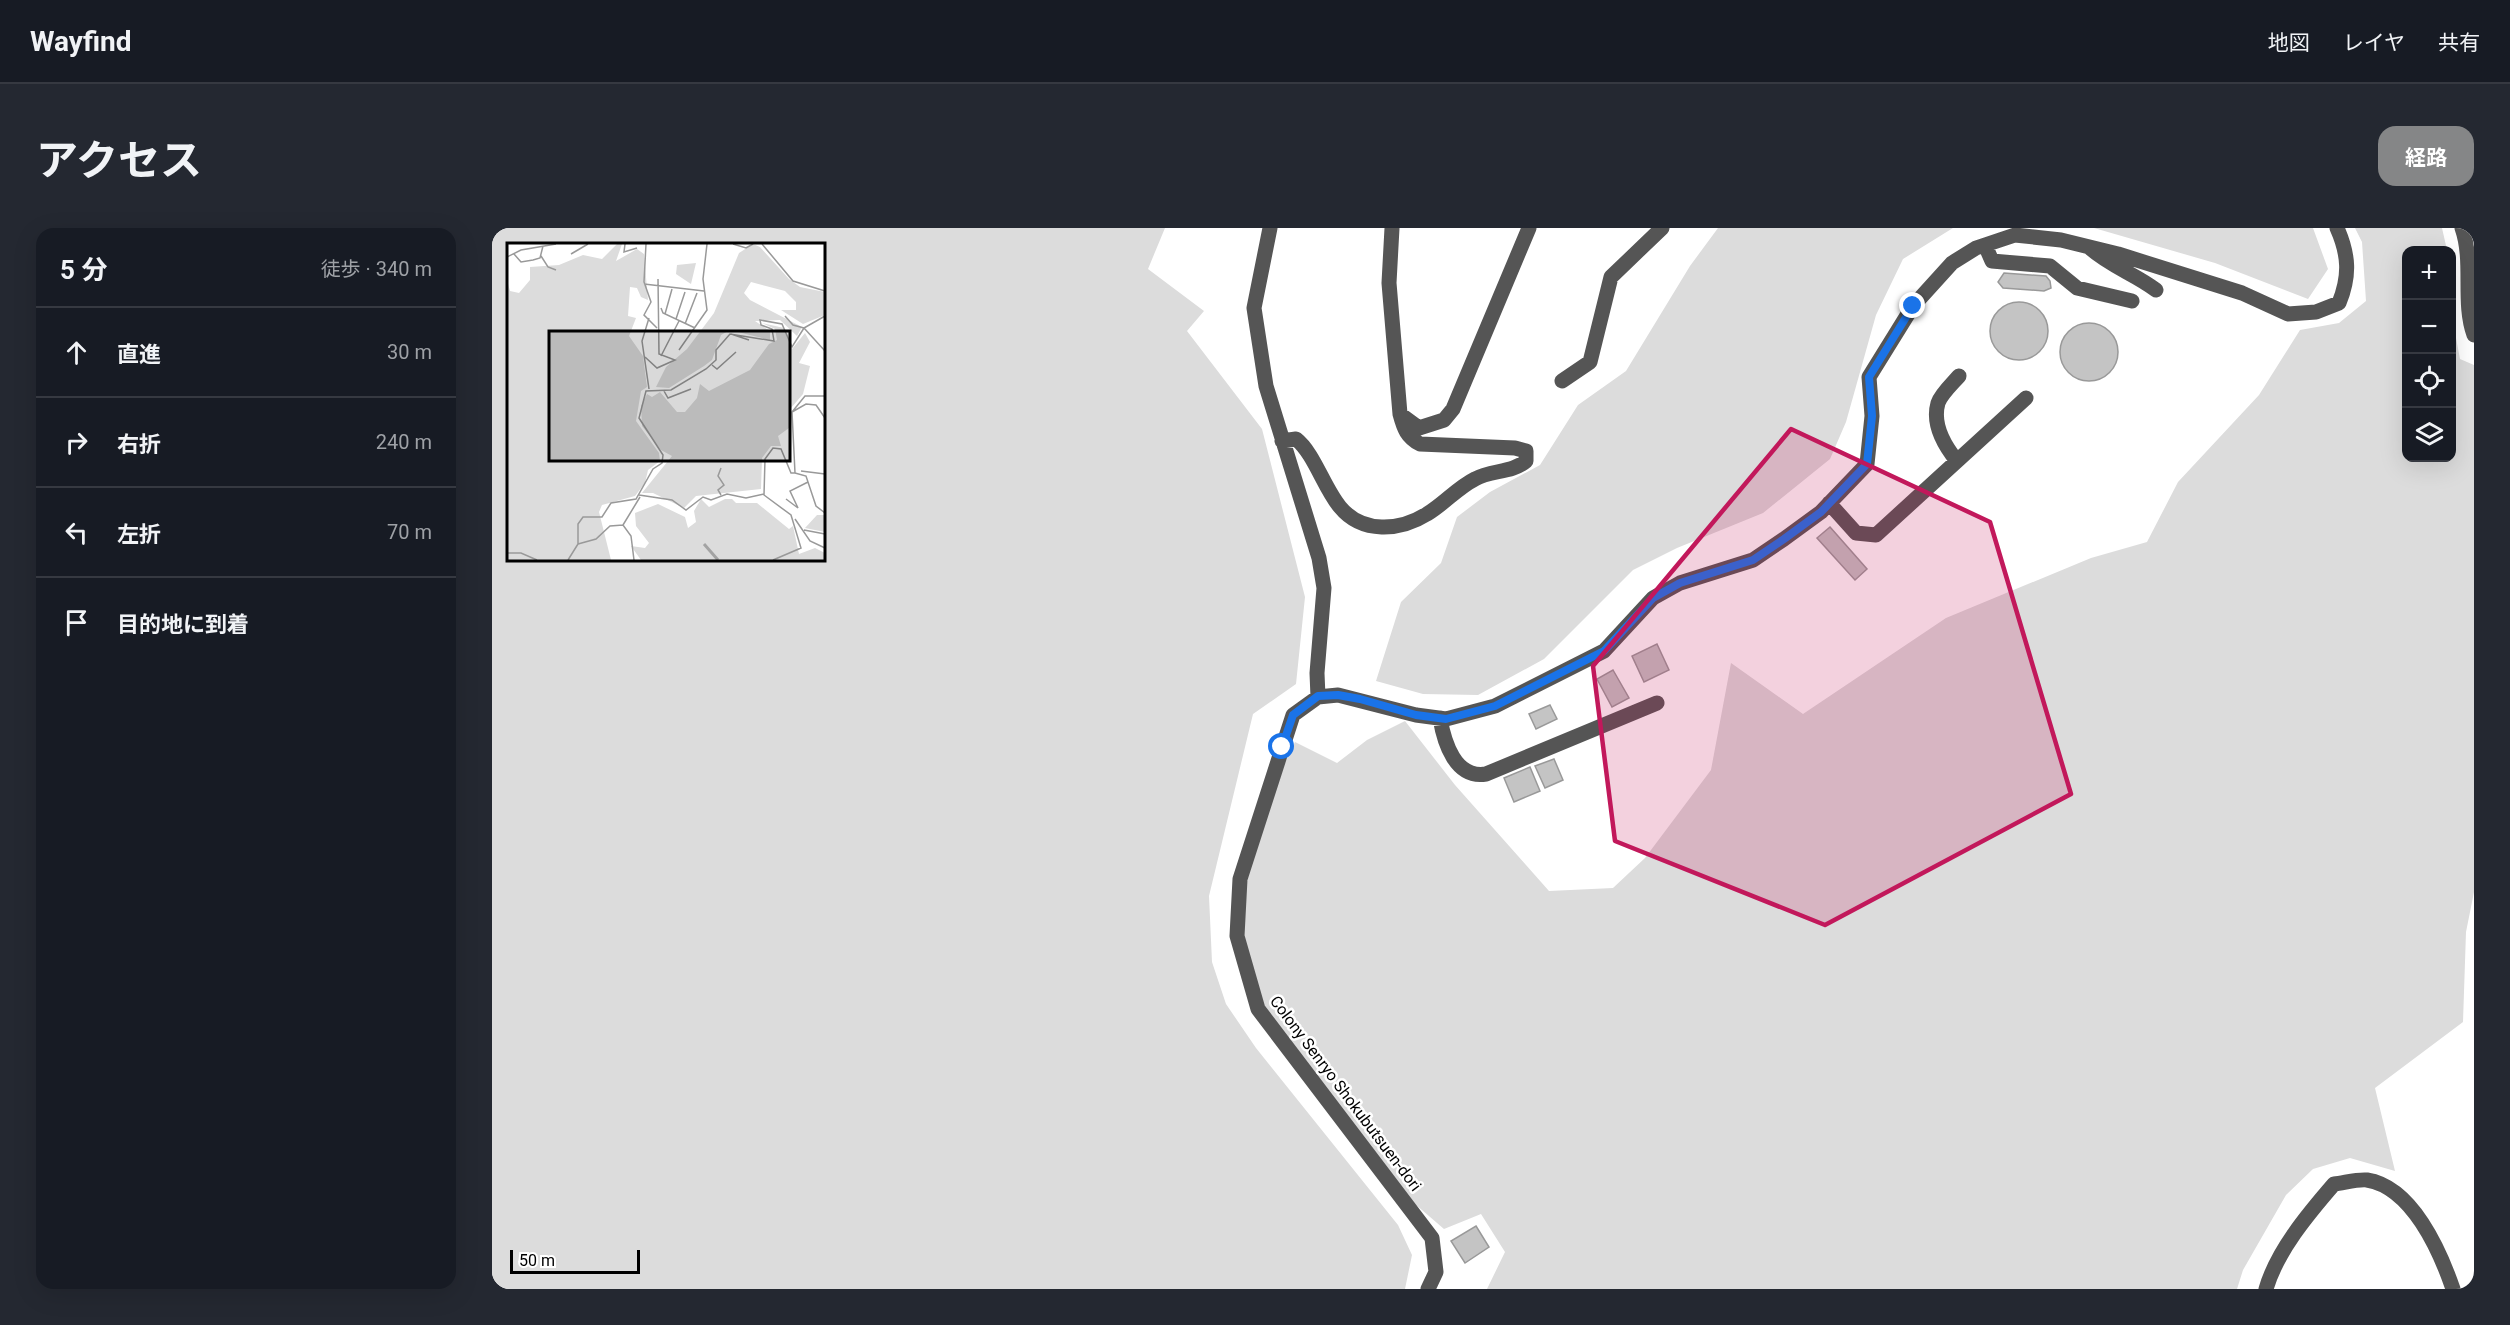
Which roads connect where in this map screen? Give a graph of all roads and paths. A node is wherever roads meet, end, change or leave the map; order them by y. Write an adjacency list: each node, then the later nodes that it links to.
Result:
1 (1270, 228): 16 (street)
2 (1392, 228): 15 (street)
3 (1529, 228): 15 (street)
4 (1662, 228): 13 (street)
5 (2337, 228): 8 (street)
6 (2462, 228): 11 (street)
7 (1985, 245): 8 (street); 10 (street); 18 (street)
8 (2088, 246): 9 (street)
9 (2156, 290)
10 (2132, 301)
11 (2474, 336)
12 (1959, 376): 17 (street)
13 (1562, 381)
14 (2026, 398): 17 (street)
15 (1400, 414): 16 (street)
16 (1282, 441): 19 (street)
17 (1957, 461): 18 (street)
18 (1829, 503): 21 (street)
19 (1318, 696): 21 (street); 22 (street, Colony Senryo Shokubutsuen-dori)
20 (1657, 703): 21 (street)
21 (1440, 718)
22 (1428, 1289)
23 (2266, 1289): 24 (street)
24 (2453, 1289)

